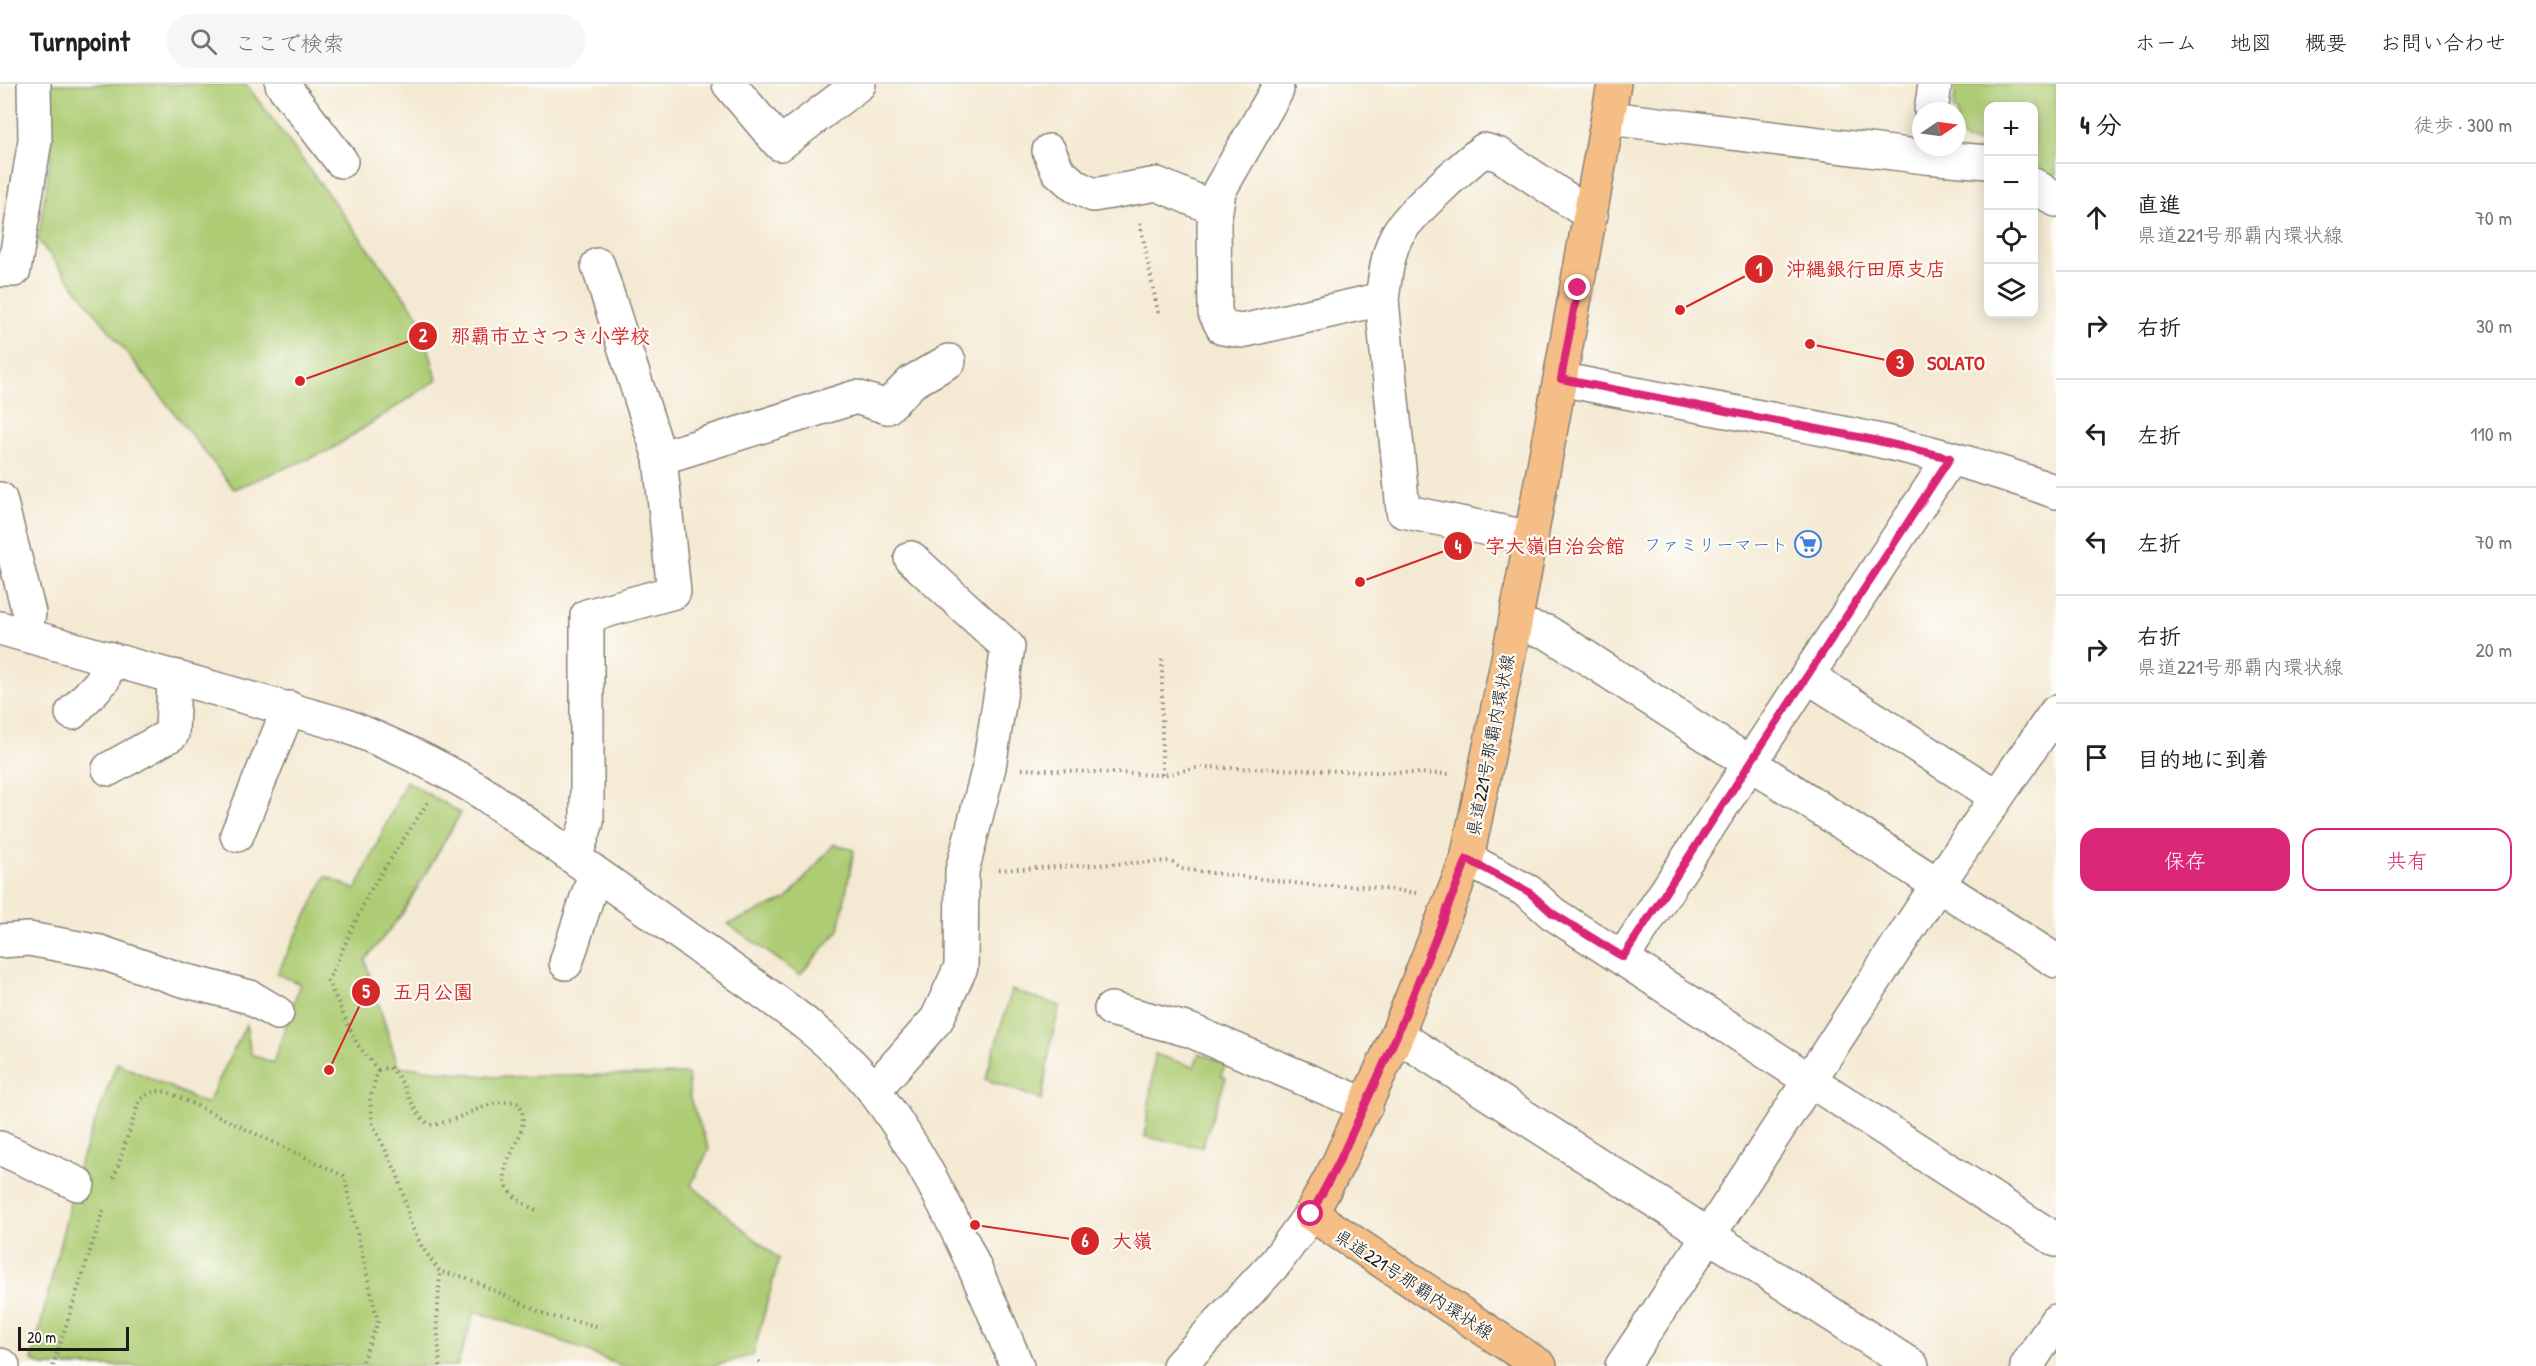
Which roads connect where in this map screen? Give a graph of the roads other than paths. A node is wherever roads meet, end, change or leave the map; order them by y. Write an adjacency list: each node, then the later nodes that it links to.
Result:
1 (34, 84): 20 (street)
2 (282, 84): 13 (street)
3 (729, 84): 4 (street)
4 (859, 84)
5 (1614, 84): 9 (main road, 県道221号那覇内環状線)
6 (1935, 84): 8 (street)
7 (1277, 90): 17 (street)
8 (1932, 102)
9 (1608, 118): 11 (street); 18 (main road, 県道221号那覇内環状線)
10 (1049, 151): 17 (street)
11 (1912, 151)
12 (1951, 156): 14 (street)
13 (341, 161)
14 (1984, 161)
15 (2038, 188): 16 (street)
16 (2056, 200)
17 (1216, 209): 21 (street)
18 (1591, 215): 21 (street); 23 (main road, 県道221号那覇内環状線)
19 (598, 265): 25 (street)
20 (0, 270)
21 (1382, 299): 28 (street)
22 (949, 361): 25 (street)
23 (1561, 379): 24 (street); 28 (main road, 県道221号那覇内環状線)
24 (1950, 458): 26 (street); 34 (street)
25 (660, 459): 43 (street)
26 (2056, 492)
27 (0, 499): 31 (street)
28 (1531, 538): 30 (main road, 県道221号那覇内環状線)
29 (911, 558): 53 (street)
30 (1515, 624): 38 (street); 42 (main road, 県道221号那覇内環状線)
31 (12, 631): 32 (street)
32 (108, 658): 33 (street); 36 (street)
33 (174, 676): 35 (street); 39 (street)
34 (1809, 677): 38 (street); 40 (street)
35 (289, 708): 41 (street); 43 (street)
36 (72, 712)
37 (2056, 712): 40 (street)
38 (1749, 764): 44 (street); 46 (street)
39 (109, 769)
40 (1998, 794): 44 (street)
41 (237, 835)
42 (1467, 859): 46 (street); 51 (main road, 県道221号那覇内環状線)
43 (585, 865): 48 (street); 53 (street)
44 (1939, 884): 47 (street); 52 (street)
45 (0, 941): 50 (street)
46 (1623, 957): 52 (street)
47 (2056, 961)
48 (566, 963)
49 (1111, 1009): 54 (street)
50 (277, 1013)
51 (1397, 1035): 54 (main road, 県道221号那覇内環状線); 58 (street)
52 (1812, 1080): 58 (street); 59 (street)
53 (874, 1090): 61 (street)
54 (1366, 1105): 57 (main road, 県道221号那覇内環状線)
55 (0, 1148): 56 (street)
56 (78, 1184)
57 (1311, 1214): 60 (street); 62 (main road, 県道221号那覇内環状線)
58 (1710, 1236): 63 (street); 64 (street)
59 (2056, 1240)
60 (1182, 1365)
61 (1017, 1366)
62 (1540, 1366)
63 (1622, 1366)
64 (1912, 1366)

